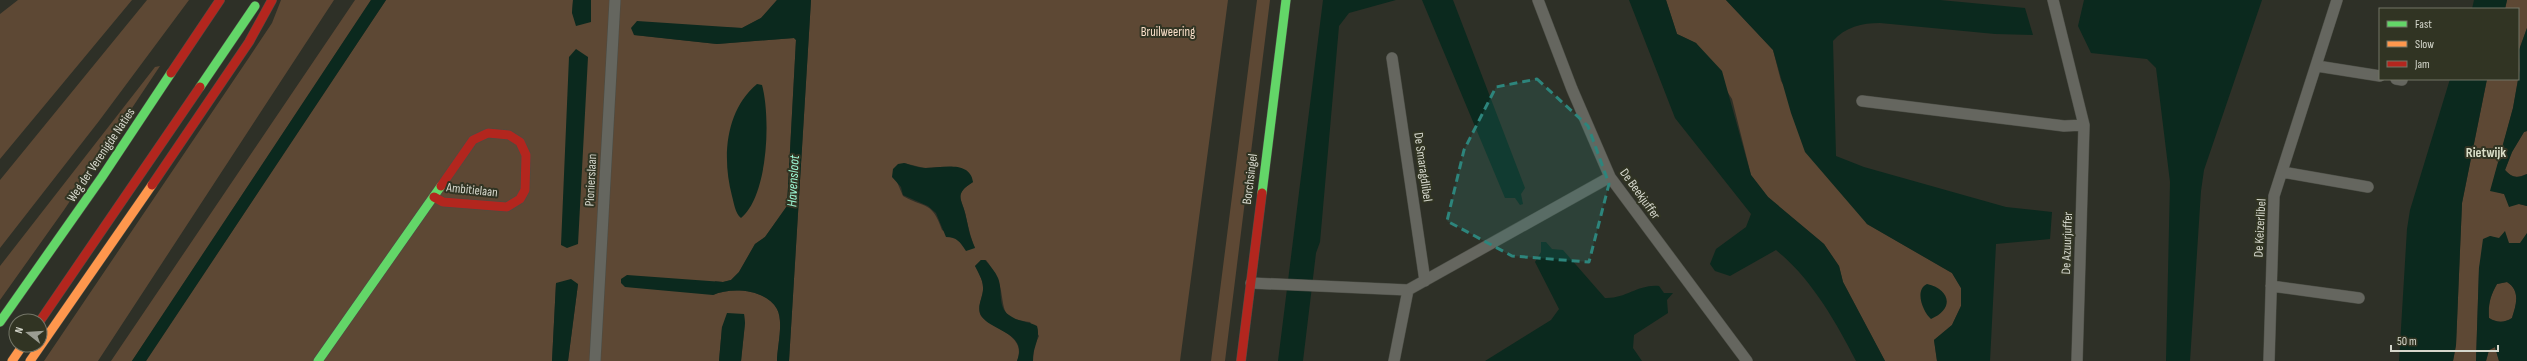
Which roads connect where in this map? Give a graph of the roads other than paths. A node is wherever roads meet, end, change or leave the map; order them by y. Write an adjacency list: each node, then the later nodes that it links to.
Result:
1 (220, 0): 24 (main road, Weg der Verenigde Naties)
2 (258, 0): 23 (main road)
3 (272, 0): 25 (main road)
4 (615, 0): 27 (street, Pionierslaan)
5 (1286, 0): 19 (main road, Borchsingel)
6 (1538, 0): 15 (street, De Beekjuffer)
7 (2053, 0): 13 (street, De Azuurjuffer)
8 (2337, 0): 10 (street, De Keizerlibel)
9 (1392, 58): 18 (street, De Smaragdlibel)
10 (2317, 66): 11 (street); 14 (street, De Keizerlibel)
11 (2379, 76)
12 (1862, 101): 13 (street)
13 (2084, 125): 31 (street, De Azuurjuffer)
14 (2282, 172): 16 (street); 20 (street, De Keizerlibel)
15 (1610, 177): 18 (street); 30 (street, De Beekjuffer)
16 (2368, 188)
17 (434, 196): 17 (main road, Ambitielaan); 26 (main road, Ambitielaan)
18 (1425, 280): 21 (street)
19 (1251, 283): 21 (street); 28 (main road, Borchsingel)
20 (2271, 286): 22 (street); 32 (street, De Keizerlibel)
21 (1408, 290): 29 (street)
22 (2359, 298)
23 (45, 313)
24 (0, 322)
25 (30, 361)
26 (318, 361)
27 (595, 361)
28 (1241, 361)
29 (1394, 361)
30 (1747, 361)
31 (2077, 361)
32 (2269, 361)

